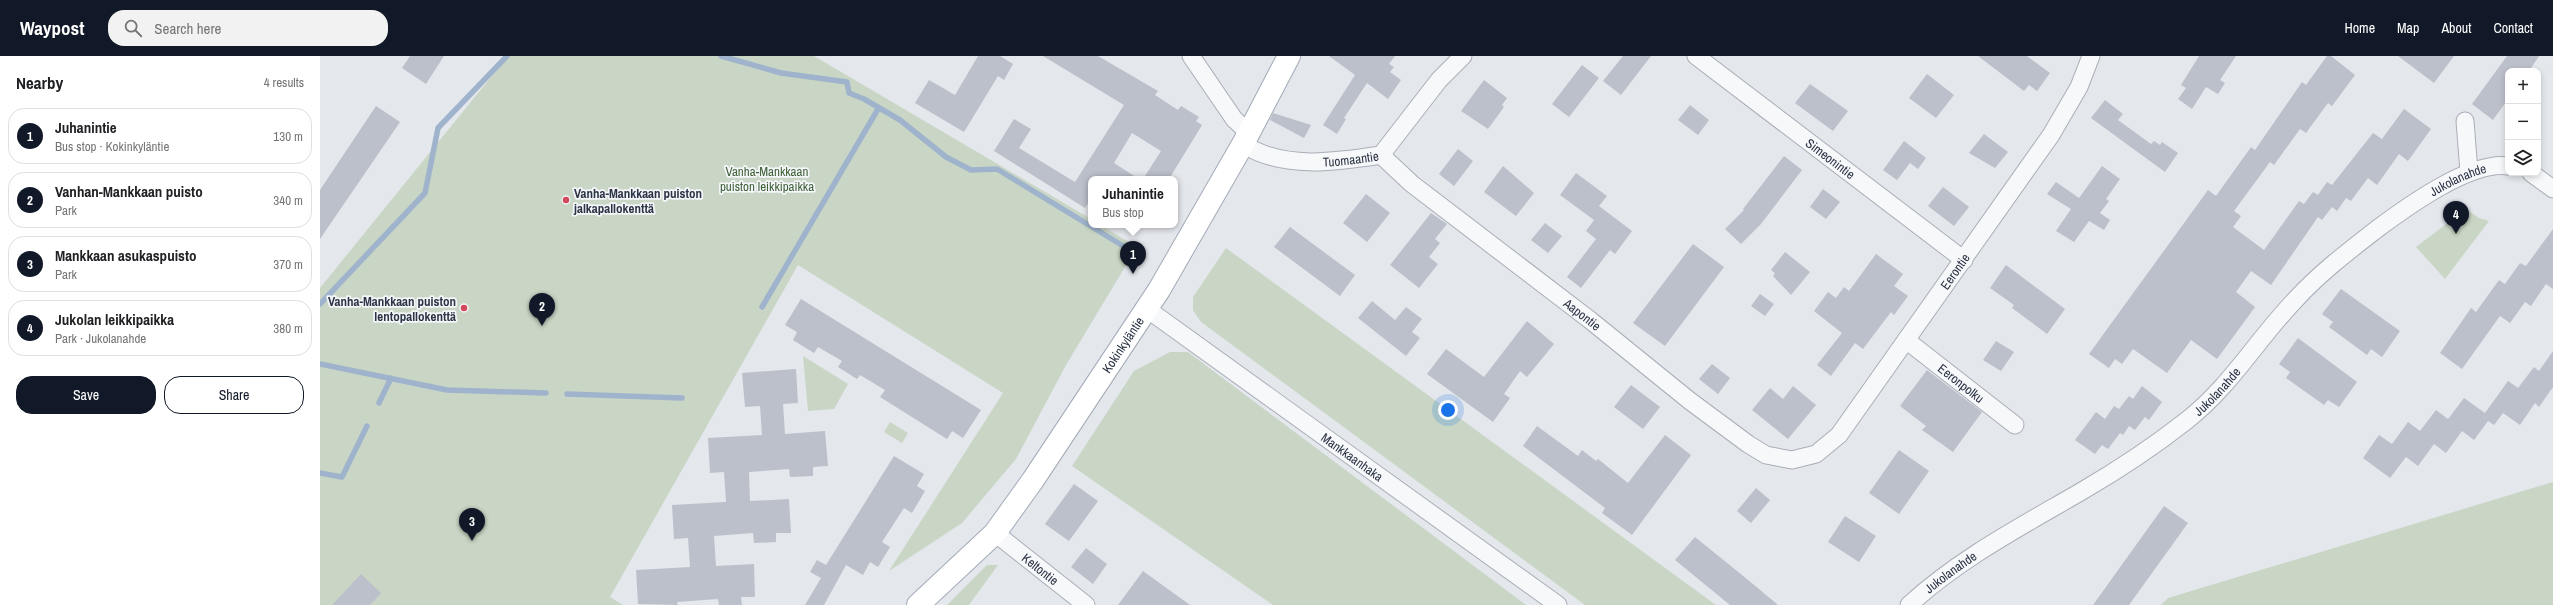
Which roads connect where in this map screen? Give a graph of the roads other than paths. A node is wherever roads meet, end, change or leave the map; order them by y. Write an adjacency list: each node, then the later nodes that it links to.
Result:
1 (1191, 56): 7 (street, Tuomaantie)
2 (1289, 56): 7 (main road, Kokinkyläntie)
3 (1462, 56): 8 (street, Tuomaantie)
4 (1696, 56): 13 (street, Simeonintie)
5 (2091, 56): 13 (street, Eerontie)
6 (2465, 121): 10 (street)
7 (1246, 139): 8 (street, Tuomaantie); 14 (main road, Kokinkyläntie)
8 (1381, 155): 17 (street, Aapontie)
9 (2505, 165): 10 (street, Jukolanahde)
10 (2469, 172): 22 (street, Jukolanahde)
11 (2536, 176): 12 (street)
12 (2553, 189)
13 (1964, 260): 15 (street, Eerontie)
14 (1147, 309): 18 (main road, Kokinkyläntie); 21 (street, Mankkaanhaka)
15 (1906, 340): 16 (street, Eeronpolku); 17 (street, Eerontie)
16 (2015, 425)
17 (1792, 460)
18 (994, 533): 19 (main road, Kokinkyläntie); 20 (street, Keltontie)
19 (918, 605)
20 (1086, 605)
21 (1558, 605)
22 (1909, 605)

